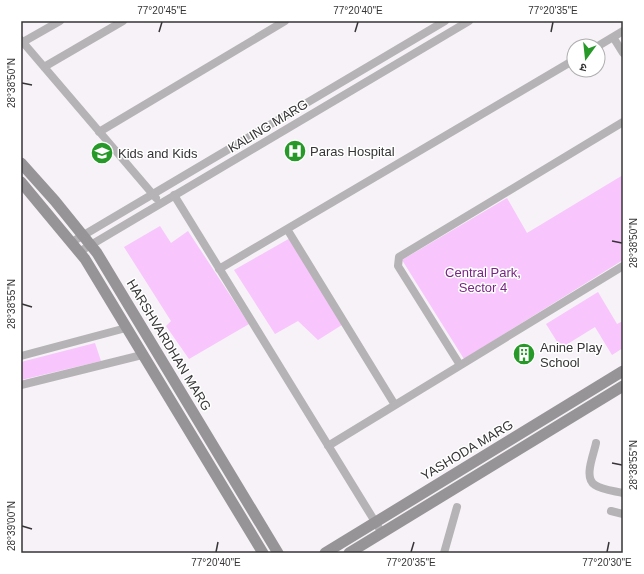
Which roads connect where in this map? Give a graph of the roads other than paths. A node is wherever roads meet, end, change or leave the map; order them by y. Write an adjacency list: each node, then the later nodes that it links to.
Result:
1 (60, 21): 8 (street)
2 (123, 21): 12 (street)
3 (285, 21): 14 (street)
4 (445, 21): 17 (street, KALING MARG)
5 (469, 21): 18 (street, KALING MARG)
6 (623, 31): 7 (street)
7 (613, 37): 9 (street); 10 (street)
8 (22, 41): 12 (street)
9 (606, 41)
10 (623, 53)
11 (566, 65): 20 (street)
12 (44, 67): 14 (street)
13 (623, 122): 32 (street)
14 (100, 132): 17 (street)
15 (21, 163): 21 (street, HARSHVARDHAN MARG)
16 (21, 182): 22 (street)
17 (153, 194): 19 (street); 21 (street, KALING MARG)
18 (174, 196): 19 (street, KALING MARG); 26 (street)
19 (161, 204): 23 (street, KALING MARG)
20 (287, 229): 26 (street); 36 (street)
21 (83, 236): 22 (street, KALING MARG); 23 (street, HARSHVARDHAN MARG)
22 (72, 242): 24 (street)
23 (90, 245): 24 (street, KALING MARG); 27 (street, HARSHVARDHAN MARG)
24 (79, 252): 28 (street)
25 (623, 266): 32 (street)
26 (219, 269): 38 (street)
27 (140, 324): 28 (street); 29 (street, HARSHVARDHAN MARG)
28 (126, 328): 30 (street); 31 (street)
29 (157, 351): 30 (street); 46 (street, HARSHVARDHAN MARG)
30 (142, 355): 34 (street); 45 (street)
31 (21, 356)
32 (460, 365): 36 (street)
33 (623, 371): 43 (street, YASHODA MARG)
34 (21, 385)
35 (623, 386): 44 (street, YASHODA MARG)
36 (394, 405): 38 (street)
37 (596, 443): 39 (street)
38 (328, 446): 43 (street)
39 (623, 493)
40 (457, 507): 49 (street)
41 (611, 511): 42 (street)
42 (623, 514)
43 (375, 522): 44 (street); 47 (street, YASHODA MARG)
44 (382, 533): 48 (street, YASHODA MARG)
45 (264, 553)
46 (278, 553)
47 (325, 553)
48 (349, 553)
49 (444, 553)

